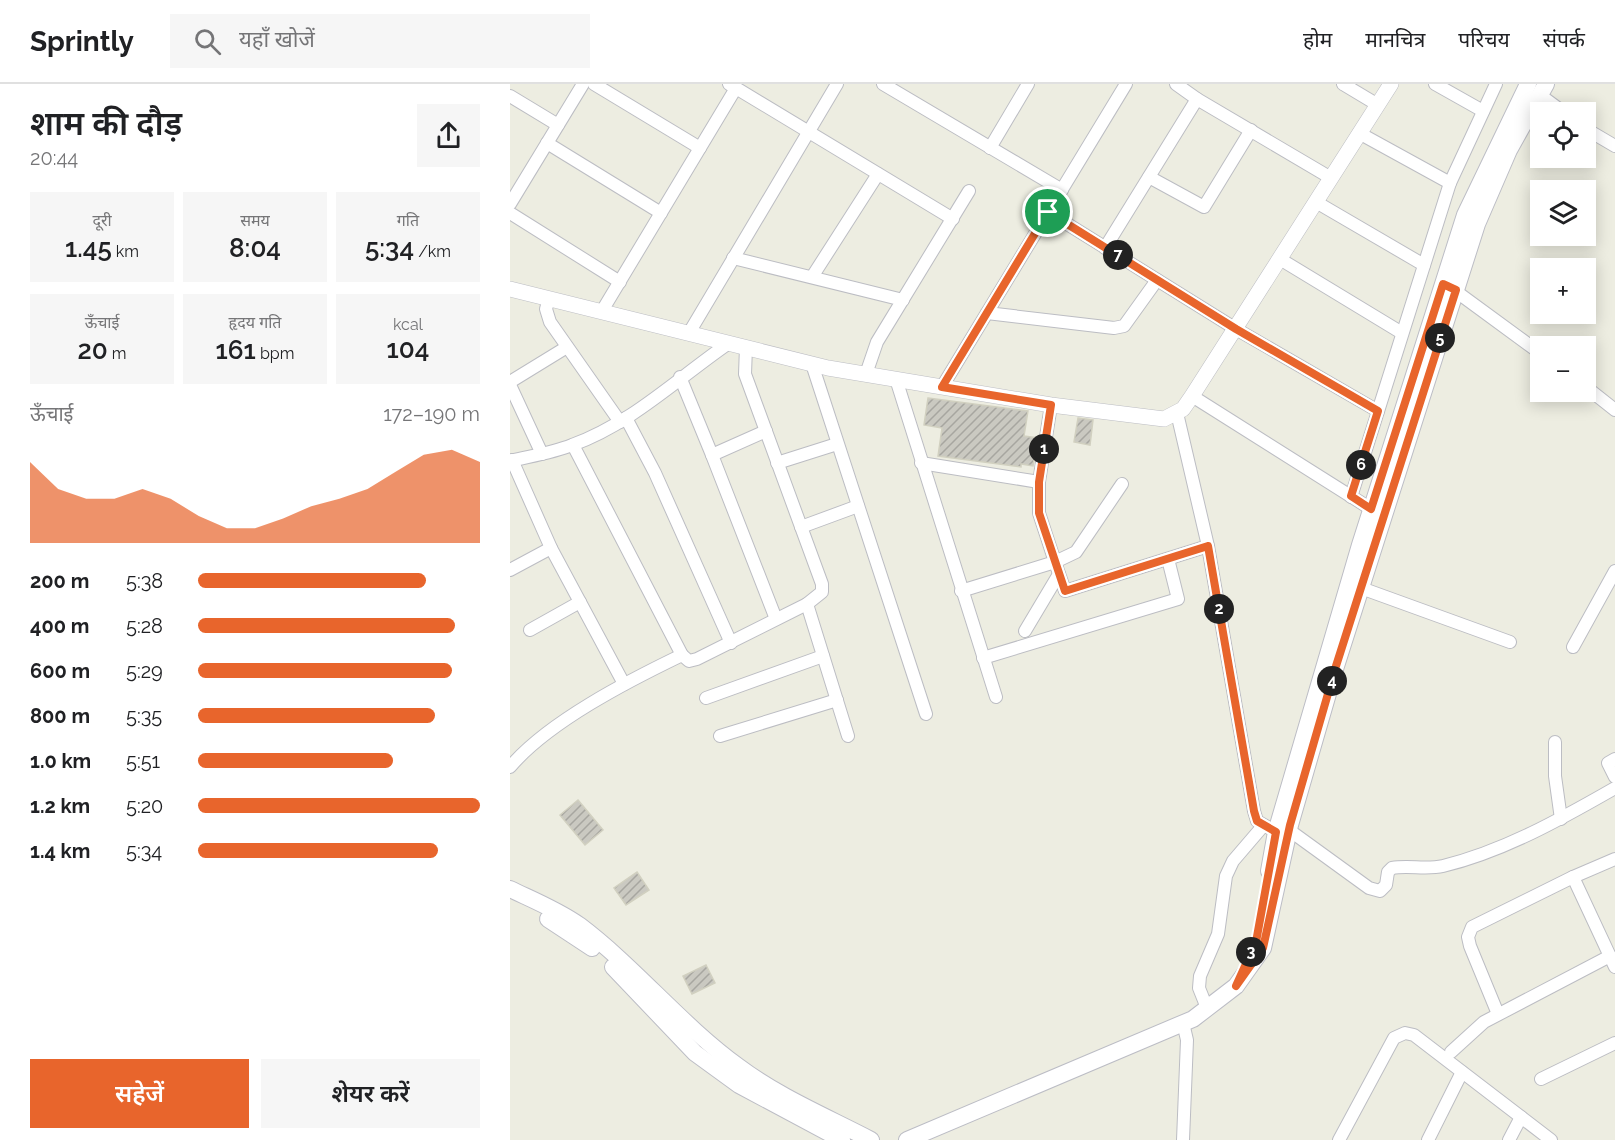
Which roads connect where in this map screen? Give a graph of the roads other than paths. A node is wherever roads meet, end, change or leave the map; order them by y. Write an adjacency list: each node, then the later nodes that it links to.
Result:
1 (583, 84): 19 (street)
2 (594, 84): 26 (street)
3 (837, 84): 21 (street)
4 (883, 84): 27 (street)
5 (1028, 84): 27 (street)
6 (1126, 84): 32 (street)
7 (1176, 84): 15 (street)
8 (1343, 84): 17 (street)
9 (1391, 84): 17 (street)
10 (1435, 84): 18 (street)
11 (1496, 84): 18 (street)
12 (732, 86): 21 (street); 26 (street)
13 (1538, 88): 16 (street); 47 (main road)
14 (510, 96): 19 (street)
15 (1197, 99): 20 (street); 29 (street)
16 (1553, 102)
17 (1378, 105): 22 (street)
18 (1483, 111): 31 (street)
19 (558, 125): 24 (street)
20 (1251, 130): 29 (street); 30 (street)
21 (809, 132): 28 (street); 41 (street)
22 (1359, 133): 30 (street); 31 (street)
23 (1596, 135): 25 (street)
24 (547, 144): 35 (street); 38 (street)
25 (1615, 146)
26 (700, 148): 38 (street)
27 (990, 148): 32 (street)
28 (878, 174): 39 (street); 44 (street)
29 (1149, 177): 40 (street)
30 (1331, 178): 34 (street)
31 (1449, 183): 43 (street)
32 (1062, 190): 36 (street)
33 (969, 191): 39 (street)
34 (1316, 202): 42 (street); 43 (street)
35 (510, 204)
36 (1048, 212): 40 (street); 52 (street)
37 (510, 213): 46 (street)
38 (661, 213): 46 (street)
39 (953, 219): 50 (street)
40 (1105, 248): 45 (street)
41 (733, 258): 44 (street); 54 (street)
42 (1280, 259): 53 (street); 55 (street)
43 (1424, 265): 55 (street)
44 (812, 277): 50 (street)
45 (1157, 280): 52 (street); 53 (street)
46 (620, 282): 51 (street)
47 (1450, 287): 57 (street); 85 (main road); 93 (main road)
48 (510, 289): 49 (street)
49 (549, 298): 51 (street); 58 (street)
50 (903, 300): 61 (street)
51 (602, 311): 54 (street)
52 (987, 314): 65 (street)
53 (1236, 329): 67 (street); 70 (street)
54 (689, 333): 56 (street)
55 (1402, 333): 70 (street)
56 (729, 343): 59 (street); 62 (street)
57 (1530, 346)
58 (567, 347): 64 (street); 72 (street)
59 (746, 347): 60 (street); 73 (street)
60 (812, 364): 61 (street); 74 (street)
61 (866, 374): 63 (street)
62 (680, 377): 72 (street); 77 (street)
63 (896, 379): 65 (street); 80 (street)
64 (510, 384): 76 (street)
65 (942, 387): 68 (street)
66 (1596, 395): 69 (street)
67 (1192, 396): 71 (street); 83 (street)
68 (1051, 405): 71 (street); 81 (street)
69 (1615, 410)
70 (1378, 411): 83 (street)
71 (1177, 413): 87 (street)
72 (623, 420): 75 (street); 101 (street)
73 (766, 431): 77 (street); 79 (street)
74 (837, 444): 79 (street); 84 (street)
75 (573, 445): 76 (street); 103 (street)
76 (542, 454): 78 (street)
77 (712, 454): 97 (street)
78 (511, 460): 88 (street)
79 (777, 463): 86 (street)
80 (921, 464): 81 (street); 94 (street)
81 (1039, 482): 90 (street)
82 (1122, 484): 90 (street)
83 (1351, 496): 85 (street)
84 (858, 506): 86 (street); 110 (street)
85 (1371, 509): 119 (main road)
86 (801, 527): 96 (street)
87 (1208, 546): 89 (street); 119 (street)
88 (551, 548): 91 (street); 95 (street)
89 (1168, 559): 90 (street); 105 (street)
90 (1057, 568): 94 (street); 99 (street)
91 (510, 570)
92 (1615, 571): 102 (street)
93 (1361, 588): 100 (street); 119 (main road)
94 (961, 591): 105 (street)
95 (580, 602): 98 (street); 106 (street)
96 (807, 604): 97 (street); 104 (street)
97 (776, 620): 101 (street)
98 (530, 630)
99 (1025, 631)
100 (1510, 642)
101 (731, 643): 103 (street)
102 (1573, 647)
103 (682, 655): 106 (street)
104 (823, 656): 108 (street); 109 (street)
105 (982, 657): 107 (street)
106 (624, 684): 115 (street)
107 (996, 697)
108 (706, 698)
109 (837, 700): 111 (street); 112 (street)
110 (926, 714)
111 (720, 736)
112 (848, 736)
113 (1555, 742): 118 (street)
114 (1615, 759): 116 (street)
115 (510, 767)
116 (1615, 777)
117 (1615, 788): 118 (street)
118 (1561, 819): 119 (street)
119 (1276, 829): 125 (main road); 125 (street)
120 (1615, 859): 121 (street)
121 (1573, 877): 124 (street); 126 (street)
122 (510, 889): 134 (main road)
123 (510, 900): 133 (main road)
124 (1612, 962): 126 (street)
125 (1207, 1008): 127 (main road)
126 (1498, 1014): 129 (street)
127 (1183, 1023): 135 (main road); 136 (street)
128 (1615, 1043): 131 (street)
129 (1451, 1052)
130 (1462, 1072): 132 (street); 137 (street); 138 (street)
131 (1541, 1079)
132 (1521, 1117): 139 (street); 140 (street)
133 (842, 1140)
134 (871, 1140)
135 (907, 1140)
136 (1183, 1140)
137 (1340, 1140)
138 (1428, 1140)
139 (1509, 1140)
140 (1551, 1140)

